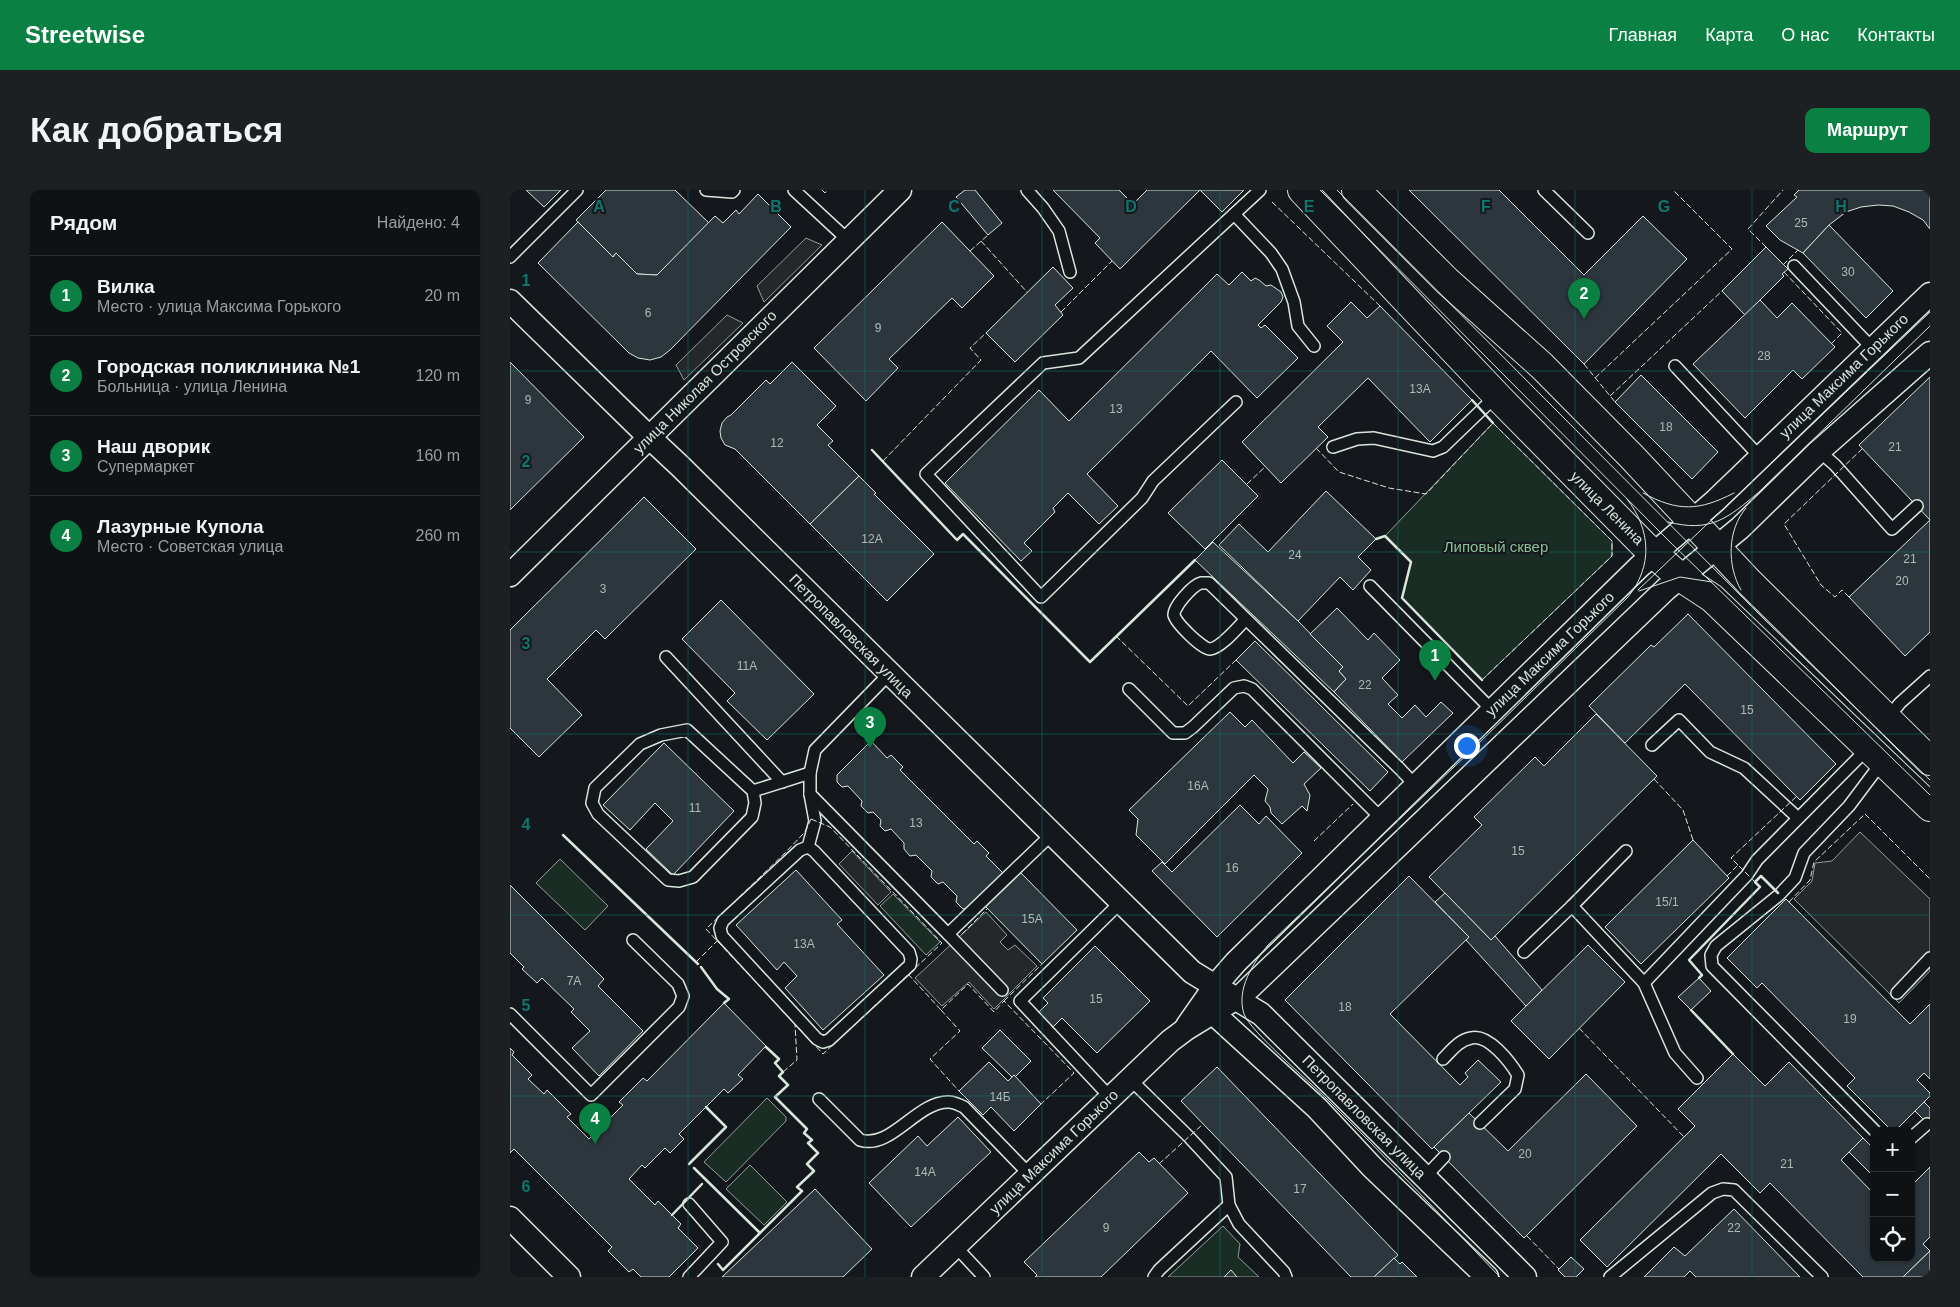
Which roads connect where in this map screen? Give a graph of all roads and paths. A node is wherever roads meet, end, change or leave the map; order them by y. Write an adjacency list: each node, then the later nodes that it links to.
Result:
1 (577, 190): 14 (lane)
2 (706, 190): 3 (lane)
3 (734, 190)
4 (794, 190): 13 (lane)
5 (1027, 190): 16 (lane)
6 (1260, 190): 11 (lane)
7 (1302, 190): 23 (main road, улица Ленина)
8 (1356, 190): 30 (main road)
9 (1544, 190): 12 (lane)
10 (893, 192): 13 (street, улица Николая Островского)
11 (1234, 214): 19 (lane); 24 (lane)
12 (1588, 232)
13 (848, 240): 25 (street, улица Николая Островского)
14 (510, 257)
15 (1794, 266): 20 (lane)
16 (1070, 272)
17 (1930, 294): 20 (street, улица Максима Горького)
18 (510, 301): 25 (street, Петропавловская улица)
19 (1314, 346)
20 (1873, 349): 28 (street, улица Максима Горького)
21 (1930, 353): 27 (street, улица Максима Горького)
22 (1675, 366): 28 (lane)
23 (1497, 395): 26 (lane); 32 (main road, улица Ленина)
24 (1236, 402)
25 (650, 438): 33 (street, улица Николая Островского); 38 (street, Петропавловская улица)
26 (1333, 447)
27 (1819, 451): 29 (lane); 31 (street, улица Максима Горького)
28 (1760, 457): 30 (street, улица Максима Горького)
29 (1917, 506)
30 (1692, 522): 31 (main road); 32 (street, улица Максима Горького)
31 (1717, 548): 34 (street, улица Максима Горького); 42 (main road)
32 (1654, 554): 34 (main road, улица Ленина); 41 (street, улица Максима Горького)
33 (510, 574)
34 (1680, 577): 44 (main road, улица Ленина); 67 (street, улица Максима Горького)
35 (1370, 586): 41 (lane)
36 (1246, 619): 36 (lane); 48 (lane)
37 (666, 658): 47 (lane)
38 (889, 674): 46 (lane); 54 (street, Петропавловская улица)
39 (1930, 676): 42 (lane)
40 (1128, 689): 53 (lane)
41 (1493, 711): 48 (street, улица Максима Горького)
42 (1887, 719): 45 (main road)
43 (1652, 745): 52 (lane)
44 (1875, 754): 51 (main road, улица Ленина); 52 (lane); 76 (lane)
45 (1930, 762)
46 (810, 773): 47 (lane); 50 (lane)
47 (782, 782): 49 (lane)
48 (1416, 786): 53 (street, улица Максима Горького)
49 (753, 791): 49 (lane)
50 (810, 794): 55 (lane); 59 (lane)
51 (1930, 807)
52 (1798, 818): 63 (lane)
53 (1382, 819): 66 (street, улица Максима Горького)
54 (1052, 834): 57 (street, Петропавловская улица); 59 (lane)
55 (808, 847): 55 (lane)
56 (1626, 850): 58 (lane)
57 (1121, 902): 66 (street, Петропавловская улица); 72 (lane)
58 (1572, 906): 61 (lane); 63 (lane)
59 (948, 934): 64 (lane)
60 (633, 940): 68 (lane)
61 (1524, 952)
62 (1930, 958): 65 (lane)
63 (1644, 983): 70 (lane)
64 (1002, 990)
65 (1897, 992)
66 (1211, 999): 67 (street, улица Максима Горького); 71 (street, улица Максима Горького); 91 (street, Петропавловская улица)
67 (1236, 999): 80 (street, Петропавловская улица)
68 (510, 1014)
69 (1443, 1059): 74 (lane)
70 (1697, 1078)
71 (1130, 1079): 72 (street, улица Максима Горького); 82 (lane)
72 (1110, 1098): 79 (street, улица Максима Горького)
73 (819, 1099): 79 (lane)
74 (1480, 1123)
75 (1927, 1124): 77 (lane)
76 (1871, 1127)
77 (1915, 1134)
78 (1444, 1157): 80 (lane)
79 (1030, 1174): 84 (street, улица Максима Горького)
80 (1425, 1177): 92 (street, Петропавловская улица)
81 (689, 1204): 86 (lane)
82 (1229, 1205): 89 (lane); 90 (lane)
83 (510, 1218): 85 (street)
84 (956, 1247): 87 (street, улица Максима Горького); 88 (lane)
85 (569, 1277)
86 (689, 1277)
87 (923, 1277)
88 (984, 1277)
89 (1154, 1277)
90 (1286, 1277)
91 (1487, 1277)
92 (1525, 1277)
93 (1610, 1277): 94 (lane)
94 (1822, 1277)

